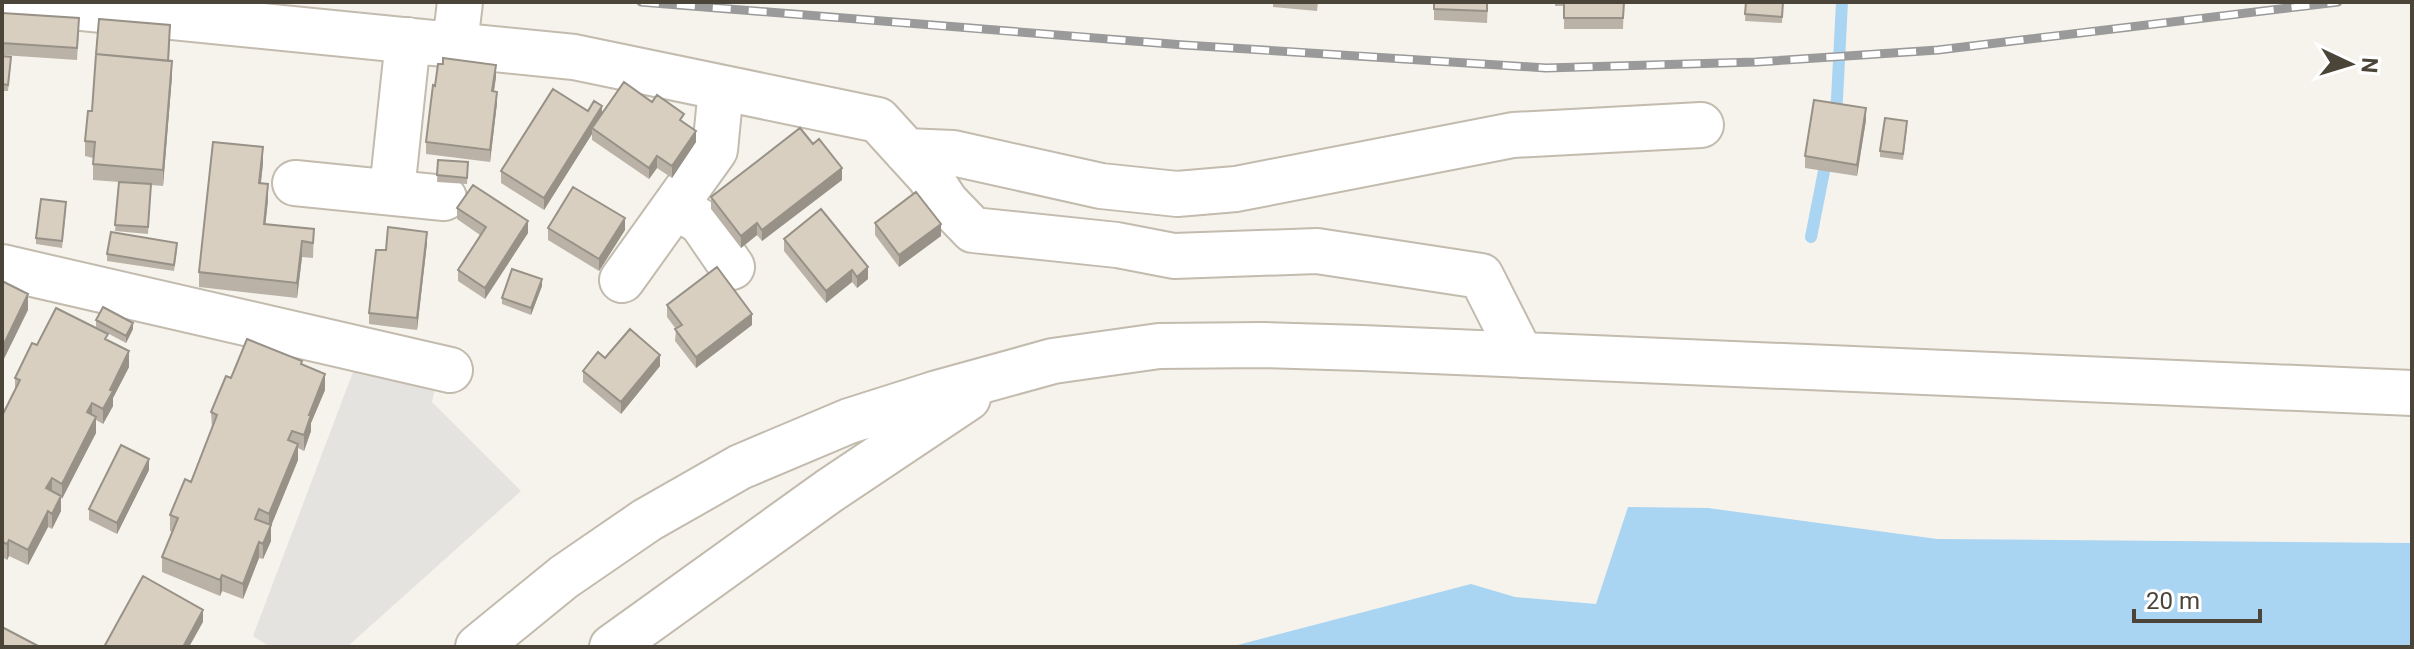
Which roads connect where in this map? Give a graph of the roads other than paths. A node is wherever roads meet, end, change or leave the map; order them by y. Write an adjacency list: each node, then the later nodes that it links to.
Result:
1 (22, 2): 3 (street)
2 (458, 23): 3 (street); 4 (street)
3 (408, 40): 8 (street)
4 (721, 89): 6 (street); 10 (street)
5 (1701, 125): 6 (street)
6 (906, 151): 14 (street)
7 (295, 183): 8 (street)
8 (392, 191): 9 (street)
9 (444, 198)
10 (675, 206): 12 (street); 13 (street)
11 (2, 267): 15 (street)
12 (732, 267)
13 (622, 280)
14 (1521, 355): 16 (street); 17 (street)
15 (450, 370)
16 (1003, 374): 18 (street); 19 (street)
17 (2412, 393)
18 (478, 647)
19 (612, 647)

